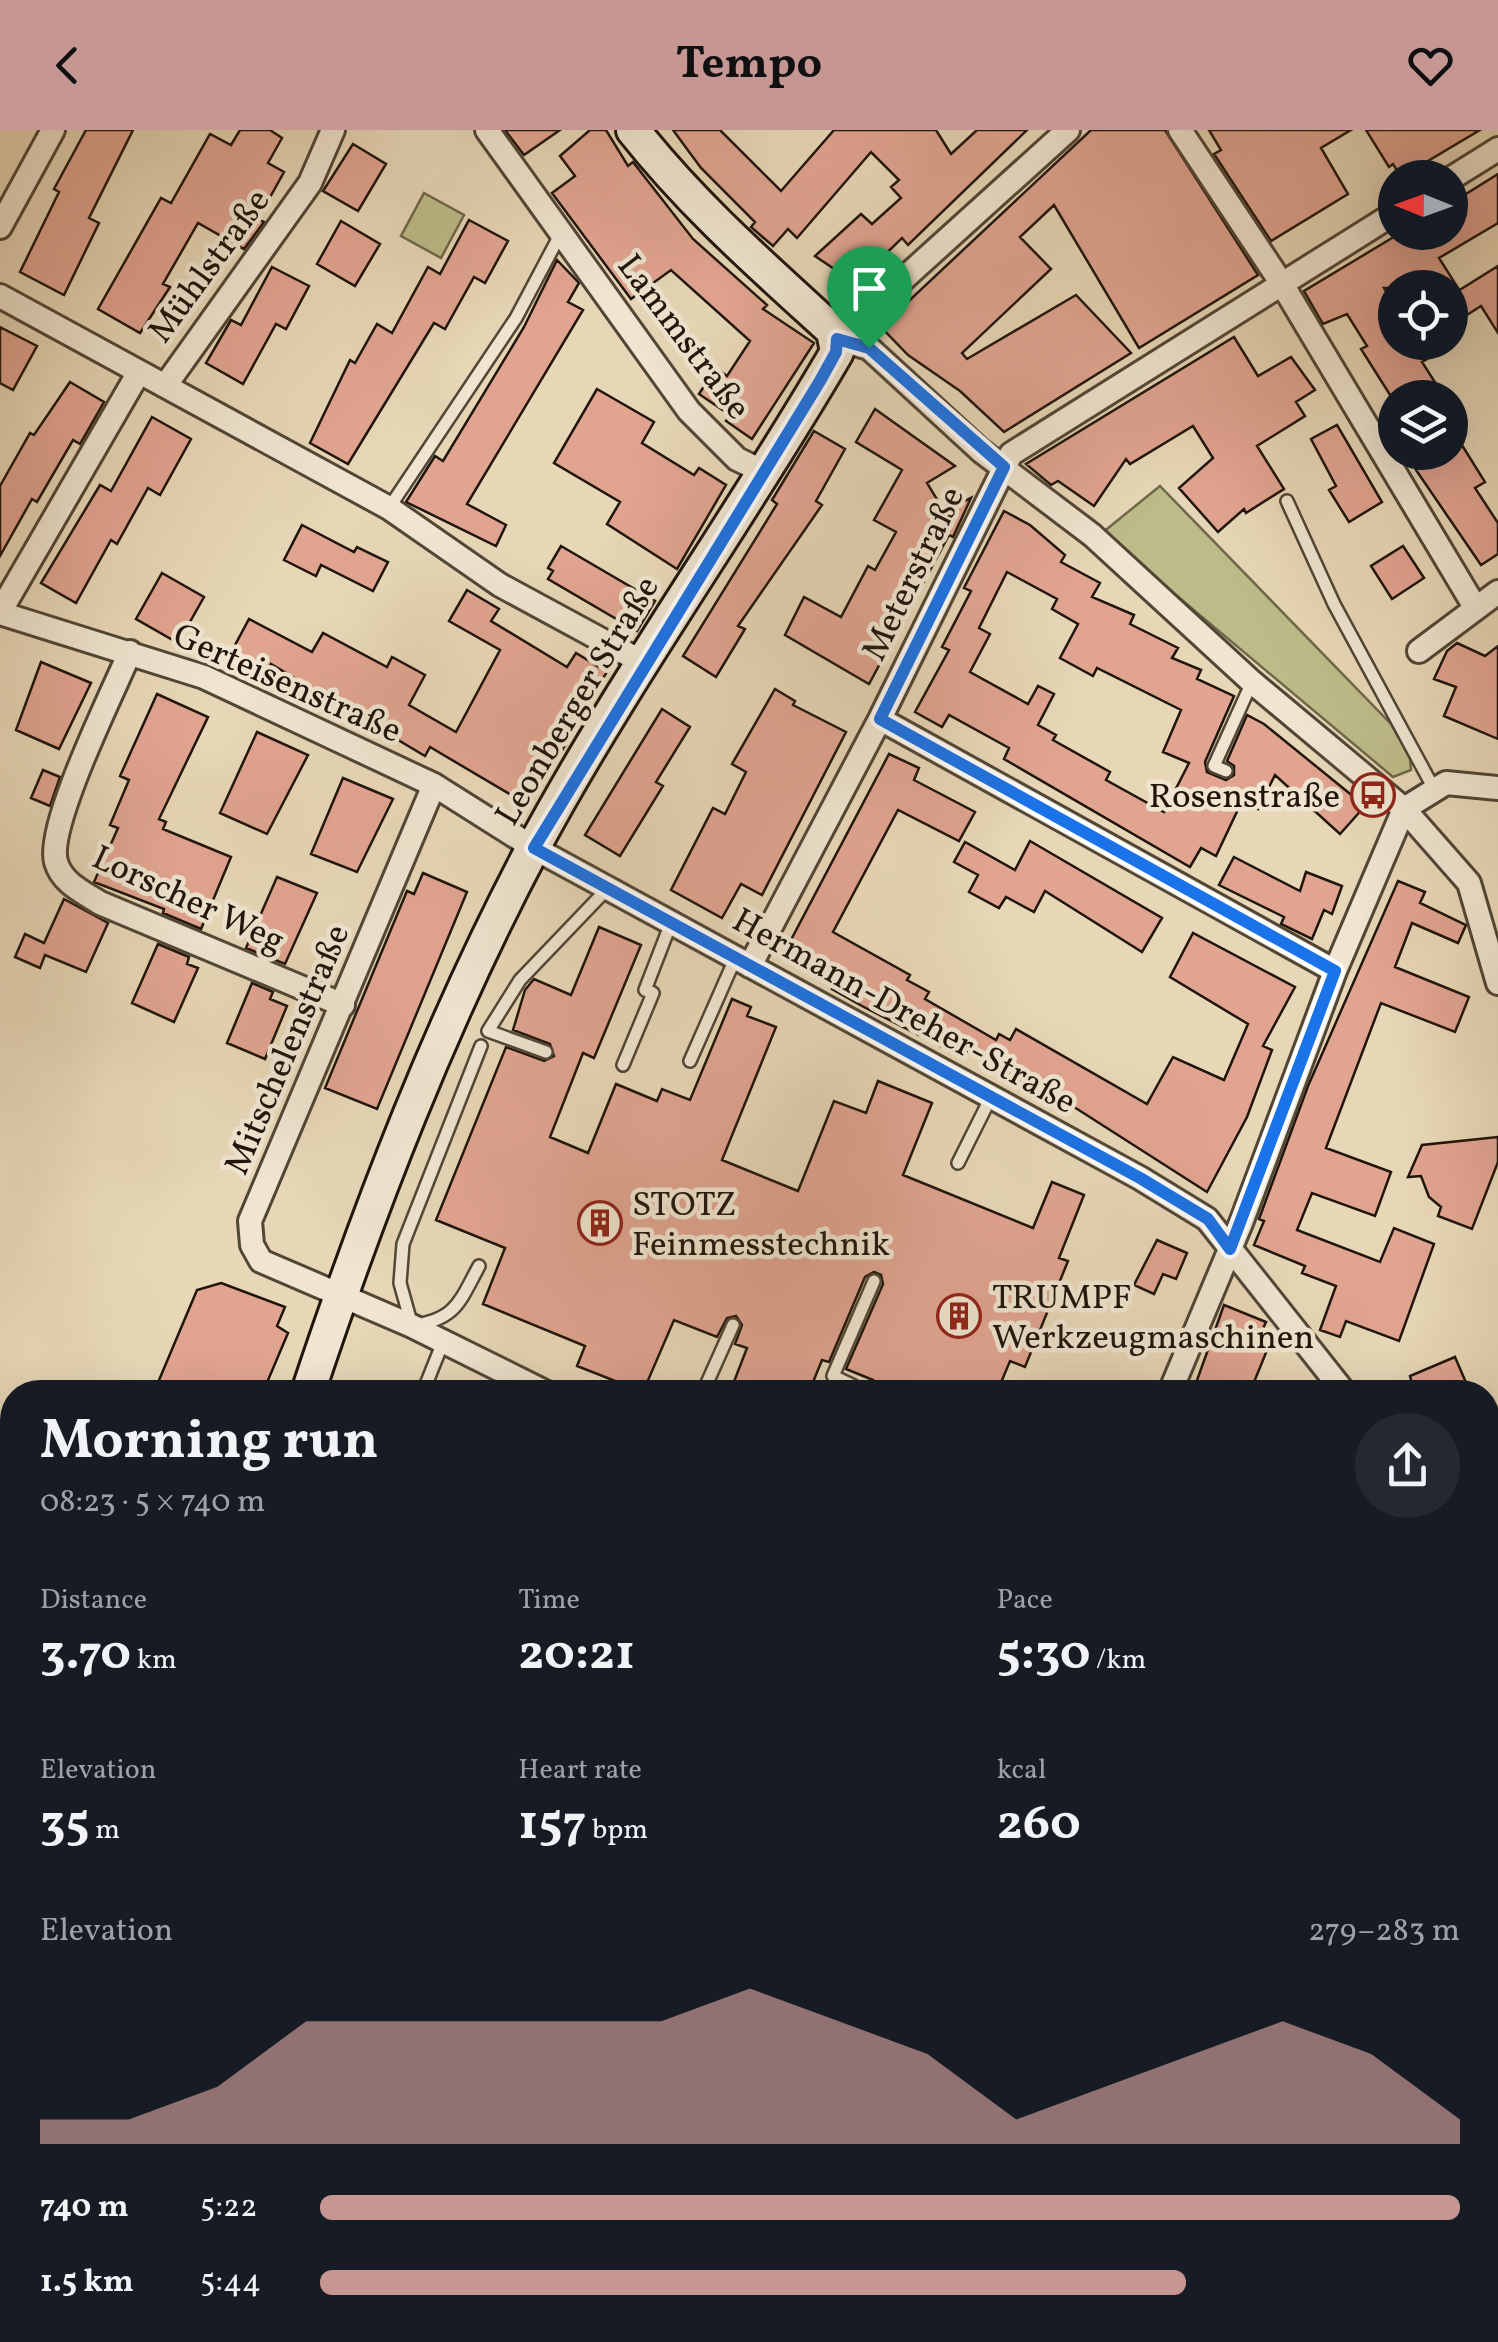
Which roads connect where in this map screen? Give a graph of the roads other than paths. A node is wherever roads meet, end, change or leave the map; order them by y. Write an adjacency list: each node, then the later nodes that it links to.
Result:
1 (53, 130): 10 (street)
2 (333, 130): 16 (street, Mühlstraße)
3 (487, 130): 11 (street, Lammstraße)
4 (634, 130): 14 (main road)
5 (1068, 130): 14 (street)
6 (1180, 130): 12 (street)
7 (1498, 149): 8 (street)
8 (1468, 168)
9 (1378, 224): 12 (street, Meterstraße)
10 (0, 227)
11 (562, 231): 18 (street, Lammstraße); 20 (lane)
12 (1282, 284): 17 (street, Meterstraße); 22 (street)
13 (0, 296): 15 (street, Mühlstraße)
14 (837, 339): 17 (street); 18 (main road, Leonberger Straße)
15 (140, 372): 16 (street, Mühlstraße); 23 (street, Mühlstraße)
16 (165, 386): 20 (street, Mühlstraße)
17 (1004, 467): 27 (street); 28 (street, Meterstraße)
18 (762, 471): 26 (main road, Leonberger Straße)
19 (1287, 502): 31 (lane)
20 (389, 508): 26 (street, Mühlstraße)
21 (1498, 592): 22 (street)
22 (1475, 608): 25 (street)
23 (0, 612): 24 (street, Gerteisenstraße)
24 (130, 652): 30 (street, Gerteisenstraße); 40 (street, Lorscher Weg)
25 (1418, 652)
26 (644, 663): 34 (main road, Leonberger Straße)
27 (1252, 682): 29 (lane); 33 (street)
28 (880, 719): 37 (street, Meterstraße); 38 (street)
29 (1226, 772)
30 (434, 785): 34 (street, Gerteisenstraße); 40 (street, Mitschelenstraße)
31 (1433, 786): 32 (street); 33 (street)
32 (1498, 788)
33 (1404, 809): 38 (street); 39 (street)
34 (534, 848): 35 (street, Hermann-Dreher-Straße); 50 (main road, Leonberger Straße)
35 (608, 888): 36 (street, Hermann-Dreher-Straße); 42 (lane)
36 (671, 923): 37 (street, Hermann-Dreher-Straße); 44 (lane)
37 (742, 962): 43 (lane); 45 (street, Hermann-Dreher-Straße)
38 (1335, 971): 47 (street)
39 (1498, 983)
40 (343, 1005): 50 (street, Mitschelenstraße)
41 (481, 1046): 52 (lane)
42 (546, 1052)
43 (690, 1061)
44 (623, 1065)
45 (991, 1097): 46 (lane); 47 (street, Hermann-Dreher-Straße)
46 (958, 1163)
47 (1230, 1249): 59 (street); 60 (street, Hermann-Dreher-Straße)
48 (479, 1266): 52 (lane)
49 (874, 1281): 58 (lane)
50 (340, 1294): 52 (street); 54 (main road, Leonberger Straße)
51 (733, 1325): 57 (lane)
52 (412, 1326): 53 (street)
53 (443, 1342): 55 (lane); 56 (street)
54 (312, 1380)
55 (428, 1380)
56 (509, 1380)
57 (708, 1380)
58 (841, 1380)
59 (1175, 1380)
60 (1334, 1380)

